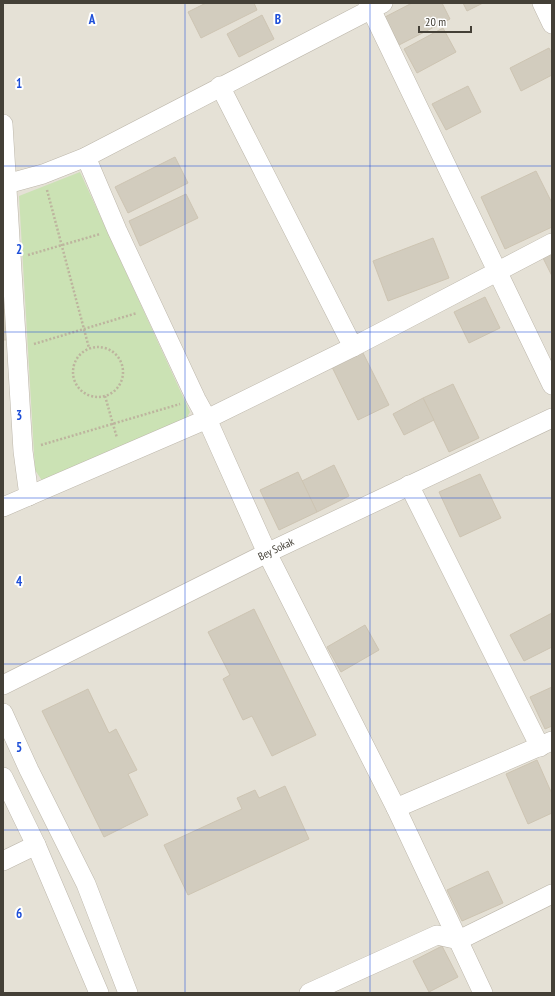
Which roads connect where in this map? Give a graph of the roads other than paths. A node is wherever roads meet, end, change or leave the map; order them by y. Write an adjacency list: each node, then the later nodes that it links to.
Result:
1 (542, 3): 3 (street)
2 (374, 5): 4 (street); 9 (street)
3 (552, 24)
4 (220, 86): 6 (street); 10 (street)
5 (3, 124): 7 (street)
6 (86, 156): 7 (street); 13 (street)
7 (5, 185): 15 (street)
8 (552, 243): 9 (street)
9 (497, 271): 10 (street); 11 (street)
10 (353, 347): 13 (street)
11 (552, 385)
12 (552, 418): 14 (street, Bey Sokak)
13 (207, 419): 15 (street); 17 (street)
14 (409, 485): 17 (street, Bey Sokak); 20 (street)
15 (29, 496): 16 (street)
16 (3, 507)
17 (267, 553): 18 (street, Bey Sokak); 22 (street)
18 (3, 685)
19 (3, 713): 28 (street)
20 (546, 744): 22 (street)
21 (3, 777): 23 (street)
22 (396, 808): 26 (street)
23 (36, 845): 24 (street); 27 (street)
24 (3, 861)
25 (552, 894): 26 (street)
26 (459, 940): 29 (street); 30 (street)
27 (99, 993)
28 (128, 993)
29 (309, 993)
30 (483, 993)

